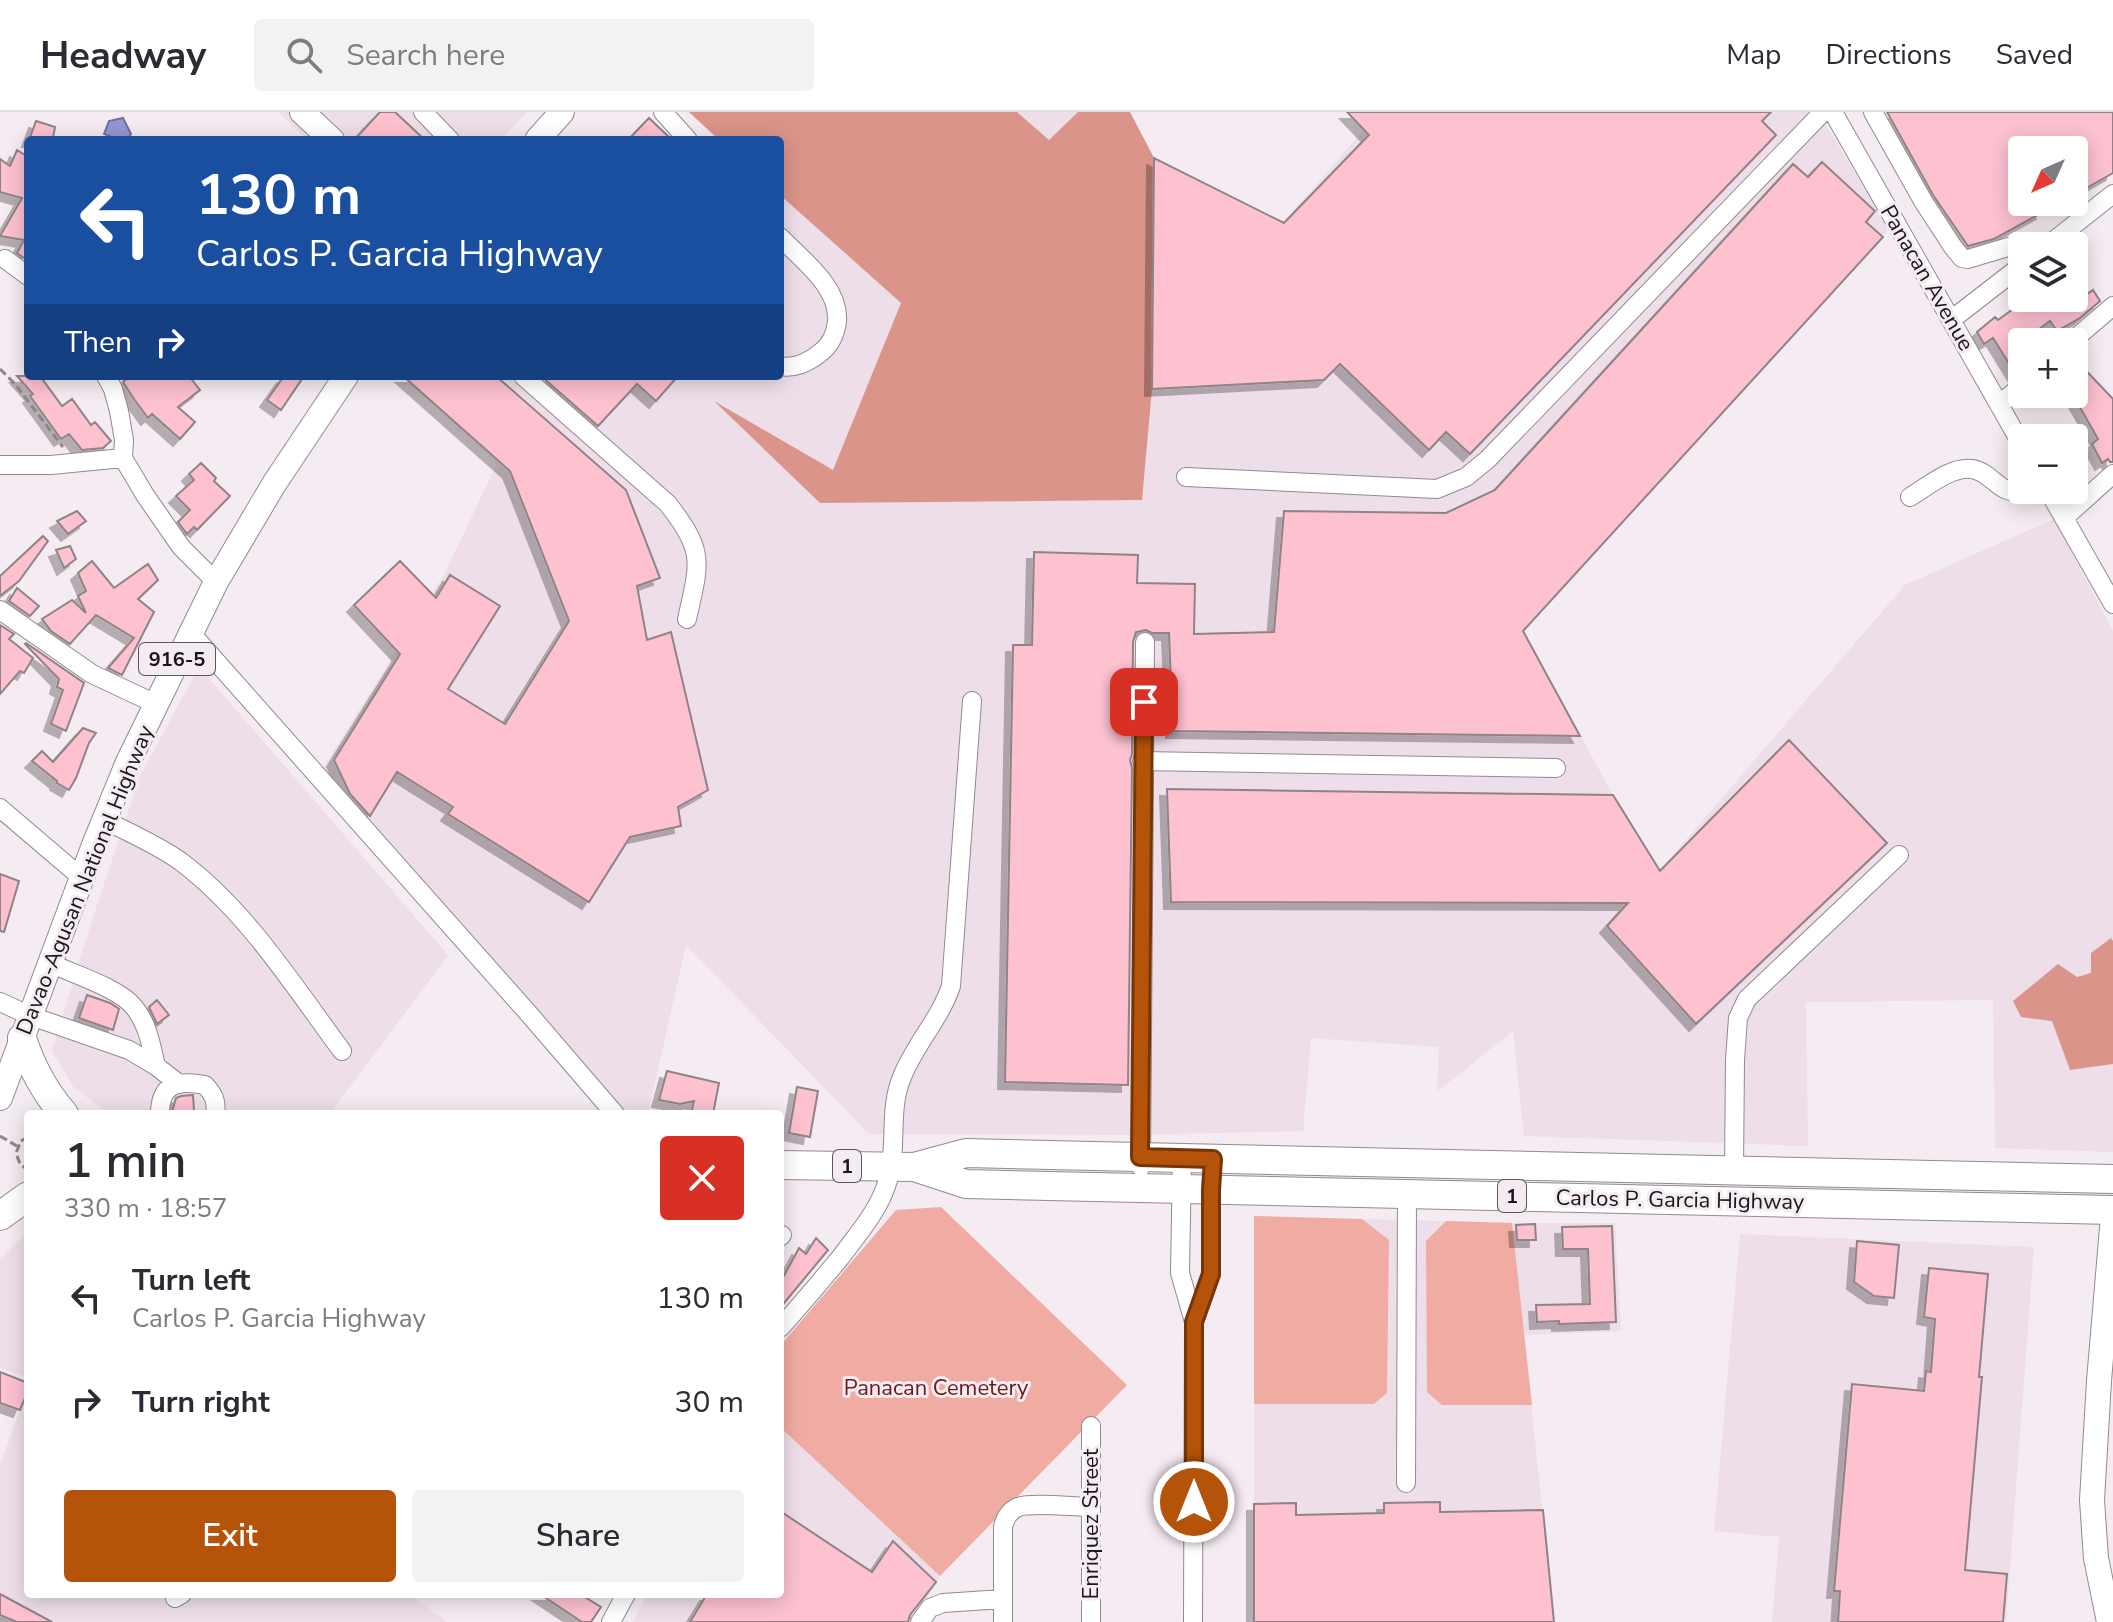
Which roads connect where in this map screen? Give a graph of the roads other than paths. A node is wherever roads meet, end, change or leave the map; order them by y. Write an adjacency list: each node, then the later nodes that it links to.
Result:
1 (302, 112): 8 (main road)
2 (423, 112): 9 (street)
3 (663, 112): 11 (street)
4 (1823, 112): 32 (street)
5 (1833, 112): 20 (street, Panacan Avenue)
6 (1873, 112): 15 (street)
7 (555, 114): 10 (main road)
8 (328, 136)
9 (446, 136)
10 (540, 136)
11 (684, 136)
12 (2113, 194): 13 (street)
13 (2065, 232)
14 (784, 241): 22 (street)
15 (2008, 247)
16 (5, 259): 17 (street)
17 (24, 273)
18 (2008, 276): 20 (street)
19 (2113, 306): 21 (street)
20 (1951, 320): 27 (street, Panacan Avenue)
21 (2087, 328)
22 (784, 368)
23 (108, 380): 29 (street)
24 (343, 380): 37 (main road, Davao-Agusan National Highway / 916-5)
25 (528, 380): 40 (street)
26 (2008, 397): 27 (street)
27 (1999, 405): 28 (street, Panacan Avenue)
28 (2010, 424)
29 (123, 458): 30 (street); 37 (street)
30 (0, 465)
31 (2113, 474): 36 (street)
32 (1186, 477)
33 (2008, 491): 34 (street)
34 (1910, 497)
35 (2056, 504): 36 (street)
36 (2064, 518): 38 (street)
37 (216, 582): 41 (main road, Davao-Agusan National Highway / 916-5)
38 (2113, 604)
39 (0, 610): 44 (street)
40 (687, 619)
41 (190, 632): 44 (main road, Davao-Agusan National Highway / 916-5); 61 (street)
42 (1145, 642): 45 (street)
43 (972, 701): 66 (street)
44 (156, 704): 48 (main road, Davao-Agusan National Highway / 916-5)
45 (1142, 761): 46 (street); 62 (street)
46 (1556, 768)
47 (0, 808): 50 (street)
48 (104, 820): 50 (main road, Davao-Agusan National Highway / 916-5); 54 (street)
49 (1899, 855): 67 (street)
50 (82, 878): 51 (main road, Davao-Agusan National Highway / 916-5)
51 (50, 963): 53 (main road, Davao-Agusan National Highway / 916-5); 55 (street)
52 (0, 1002): 53 (street)
53 (26, 1027): 55 (street); 57 (main road, Davao-Agusan National Highway / 916-5); 58 (highway)
54 (342, 1051)
55 (156, 1066): 56 (street)
56 (179, 1084): 59 (street); 60 (street)
57 (0, 1098)
58 (61, 1110)
59 (160, 1110)
60 (215, 1110)
61 (612, 1110)
62 (1140, 1157): 63 (highway, Carlos P. Garcia Highway / 1); 66 (highway, Carlos P. Garcia Highway / 1); 70 (street)
63 (1182, 1158): 64 (highway, Carlos P. Garcia Highway / 1); 71 (street)
64 (1213, 1159): 67 (highway, Carlos P. Garcia Highway / 1); 72 (street)
65 (784, 1165): 66 (highway, Carlos P. Garcia Highway / 1)
66 (903, 1167): 70 (highway, Carlos P. Garcia Highway / 1); 81 (street)
67 (1734, 1170): 68 (highway, Carlos P. Garcia Highway / 1)
68 (1955, 1175): 69 (highway, Carlos P. Garcia Highway / 1); 75 (highway)
69 (2113, 1179)
70 (1141, 1188): 71 (highway, Carlos P. Garcia Highway / 1)
71 (1181, 1189): 72 (highway, Carlos P. Garcia Highway / 1); 78 (street)
72 (1211, 1190): 73 (highway, Carlos P. Garcia Highway / 1); 79 (street)
73 (1407, 1194): 75 (highway, Carlos P. Garcia Highway / 1); 83 (street)
74 (24, 1199): 77 (highway)
75 (1953, 1207): 76 (highway, Carlos P. Garcia Highway / 1)
76 (2113, 1213): 92 (main road)
77 (0, 1216)
78 (1181, 1249): 79 (street); 80 (street)
79 (1211, 1250): 80 (street)
80 (1194, 1322): 91 (street)
81 (784, 1324)
82 (1091, 1426): 84 (street, Enriquez Street)
83 (1406, 1483)
84 (1091, 1507): 86 (street); 90 (street, Enriquez Street)
85 (624, 1598): 87 (street)
86 (1003, 1599): 88 (street); 89 (street)
87 (611, 1622)
88 (920, 1622)
89 (1003, 1622)
90 (1091, 1622)
91 (1193, 1622)
92 (2109, 1622)

